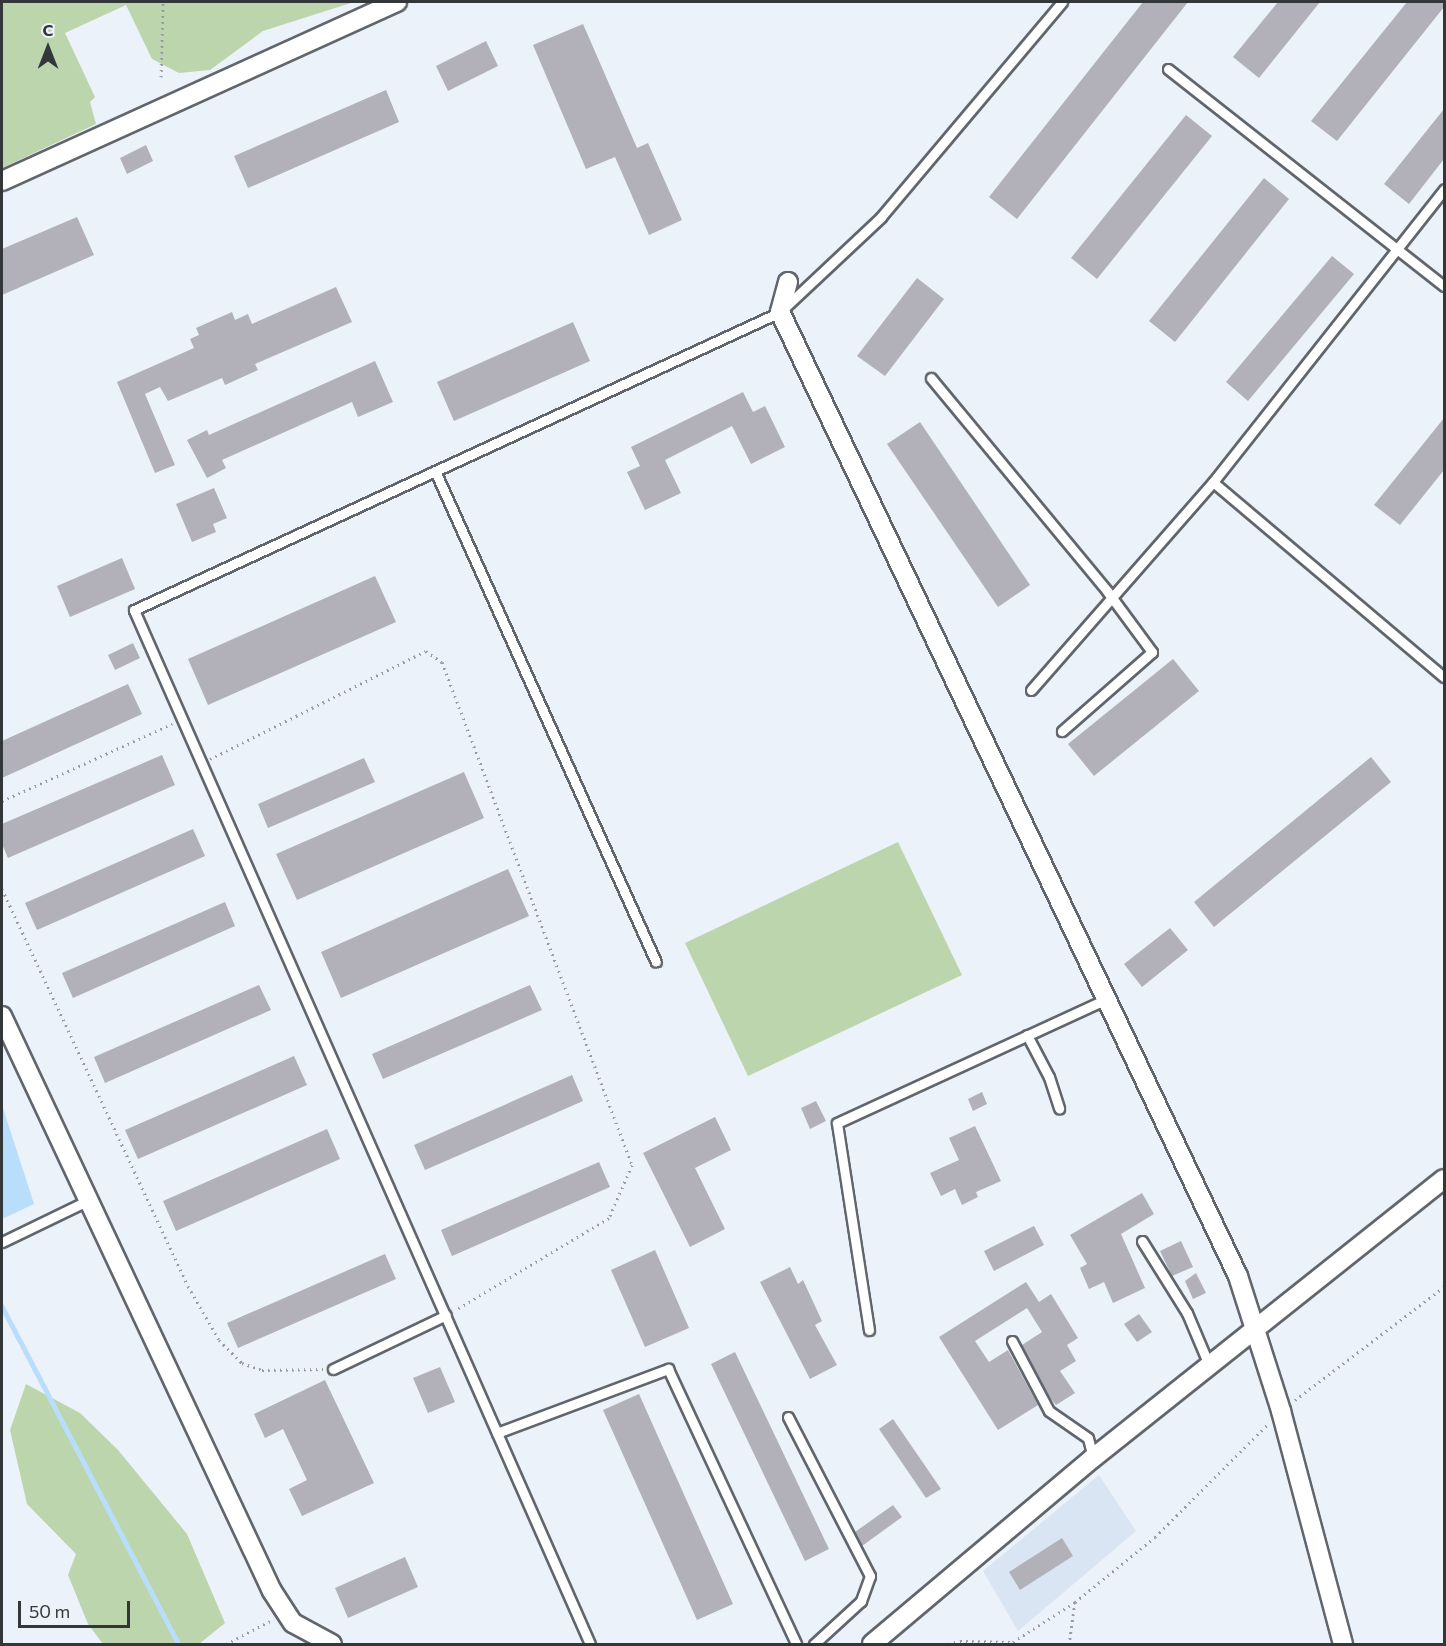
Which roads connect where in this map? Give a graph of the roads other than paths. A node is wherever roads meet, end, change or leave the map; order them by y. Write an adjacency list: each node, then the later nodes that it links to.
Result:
1 (398, 2): 4 (street)
2 (1062, 2): 9 (lane)
3 (1168, 69): 6 (lane)
4 (2, 181)
5 (1444, 189): 6 (lane)
6 (1398, 248): 8 (lane); 12 (lane)
7 (788, 282): 9 (street)
8 (1444, 286)
9 (780, 312): 11 (lane); 18 (street)
10 (931, 378): 13 (lane)
11 (435, 471): 17 (lane); 26 (lane)
12 (1213, 482): 13 (lane); 14 (lane)
13 (1112, 598): 15 (lane); 16 (lane)
14 (1444, 677)
15 (1031, 690)
16 (1062, 731)
17 (656, 962)
18 (1106, 999): 20 (lane); 28 (street)
19 (2, 1016): 23 (street)
20 (1027, 1035): 21 (lane); 27 (lane)
21 (1059, 1108)
22 (1444, 1179): 28 (street)
23 (87, 1201): 25 (lane); 35 (street)
24 (1142, 1241): 30 (lane)
25 (2, 1242)
26 (446, 1315): 31 (lane); 33 (lane)
27 (869, 1329)
28 (1255, 1329): 30 (street); 40 (street)
29 (1012, 1341): 34 (lane)
30 (1209, 1365): 34 (street)
31 (333, 1369)
32 (788, 1417): 38 (lane)
33 (497, 1433): 36 (lane); 37 (lane)
34 (1093, 1458): 39 (street)
35 (332, 1644)
36 (590, 1644)
37 (796, 1644)
38 (814, 1644)
39 (872, 1644)
40 (1342, 1644)

